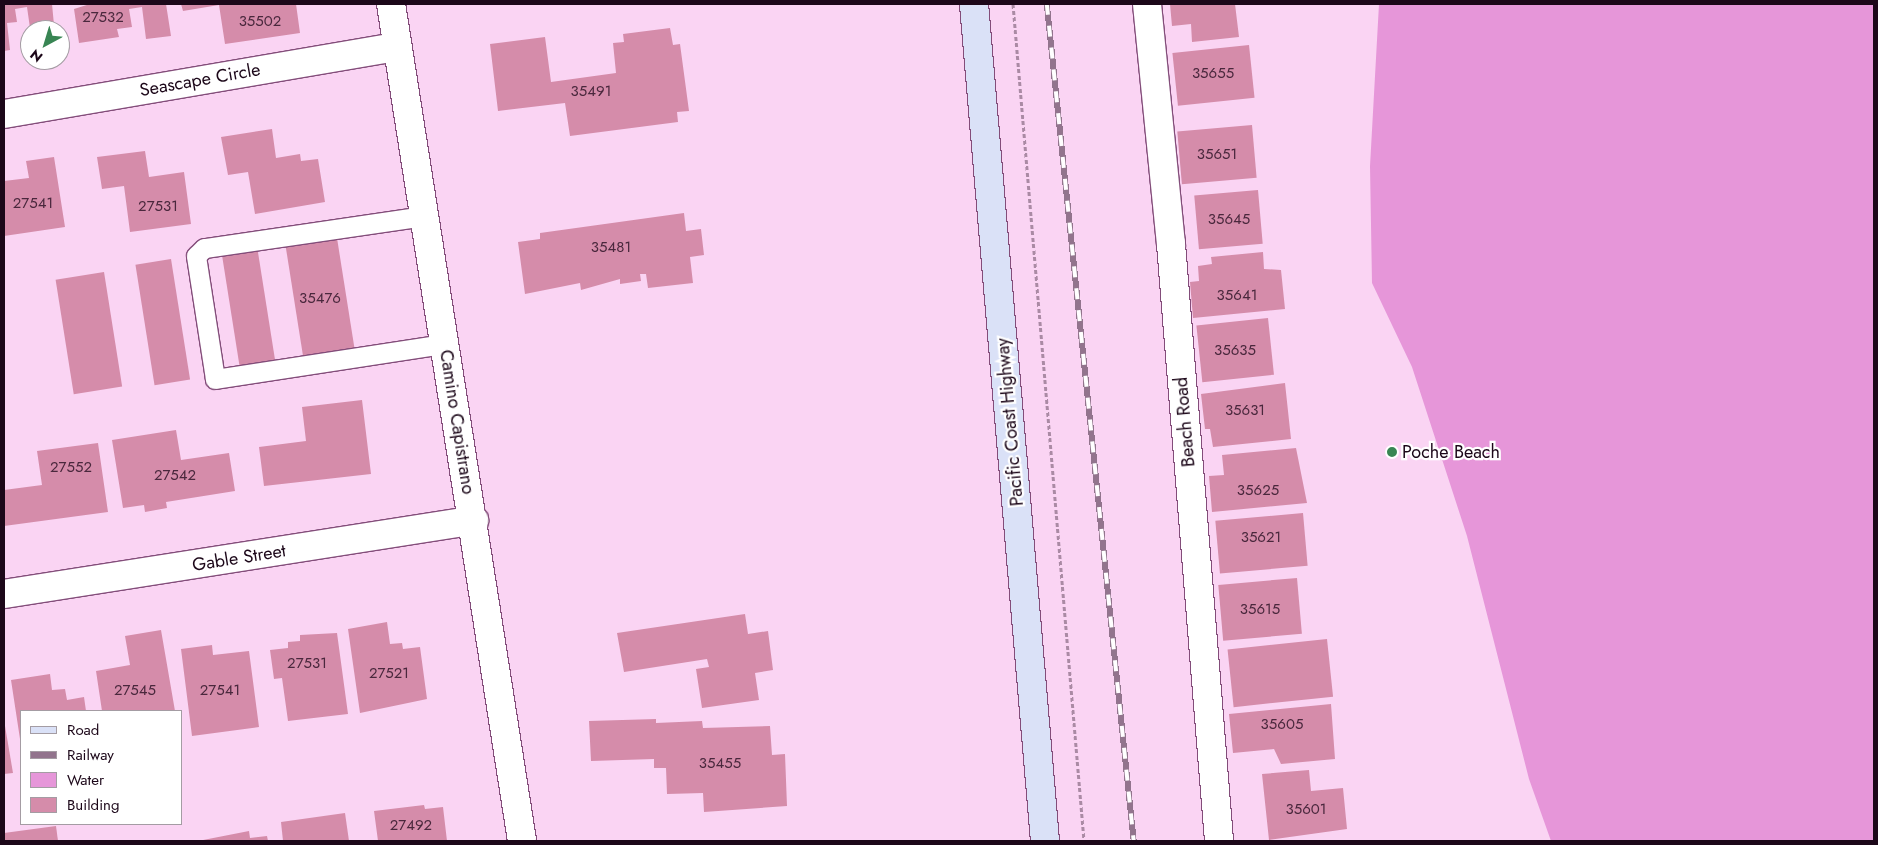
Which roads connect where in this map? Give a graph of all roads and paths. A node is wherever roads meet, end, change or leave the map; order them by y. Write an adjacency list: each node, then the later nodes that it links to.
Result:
1 (391, 4): 5 (street, Camino Capistrano)
2 (974, 4): 12 (main road, Pacific Coast Highway)
3 (1013, 4): 13 (path)
4 (1147, 4): 14 (street, Beach Road)
5 (397, 47): 6 (street, Seascape Circle); 7 (street, Camino Capistrano)
6 (4, 114)
7 (424, 216): 8 (street, Camino Capistrano); 8 (lane)
8 (444, 344): 9 (street, Camino Capistrano)
9 (474, 520): 10 (street, Gable Street); 11 (street, Camino Capistrano)
10 (4, 594)
11 (522, 841)
12 (1045, 841)
13 (1084, 841)
14 (1219, 841)

